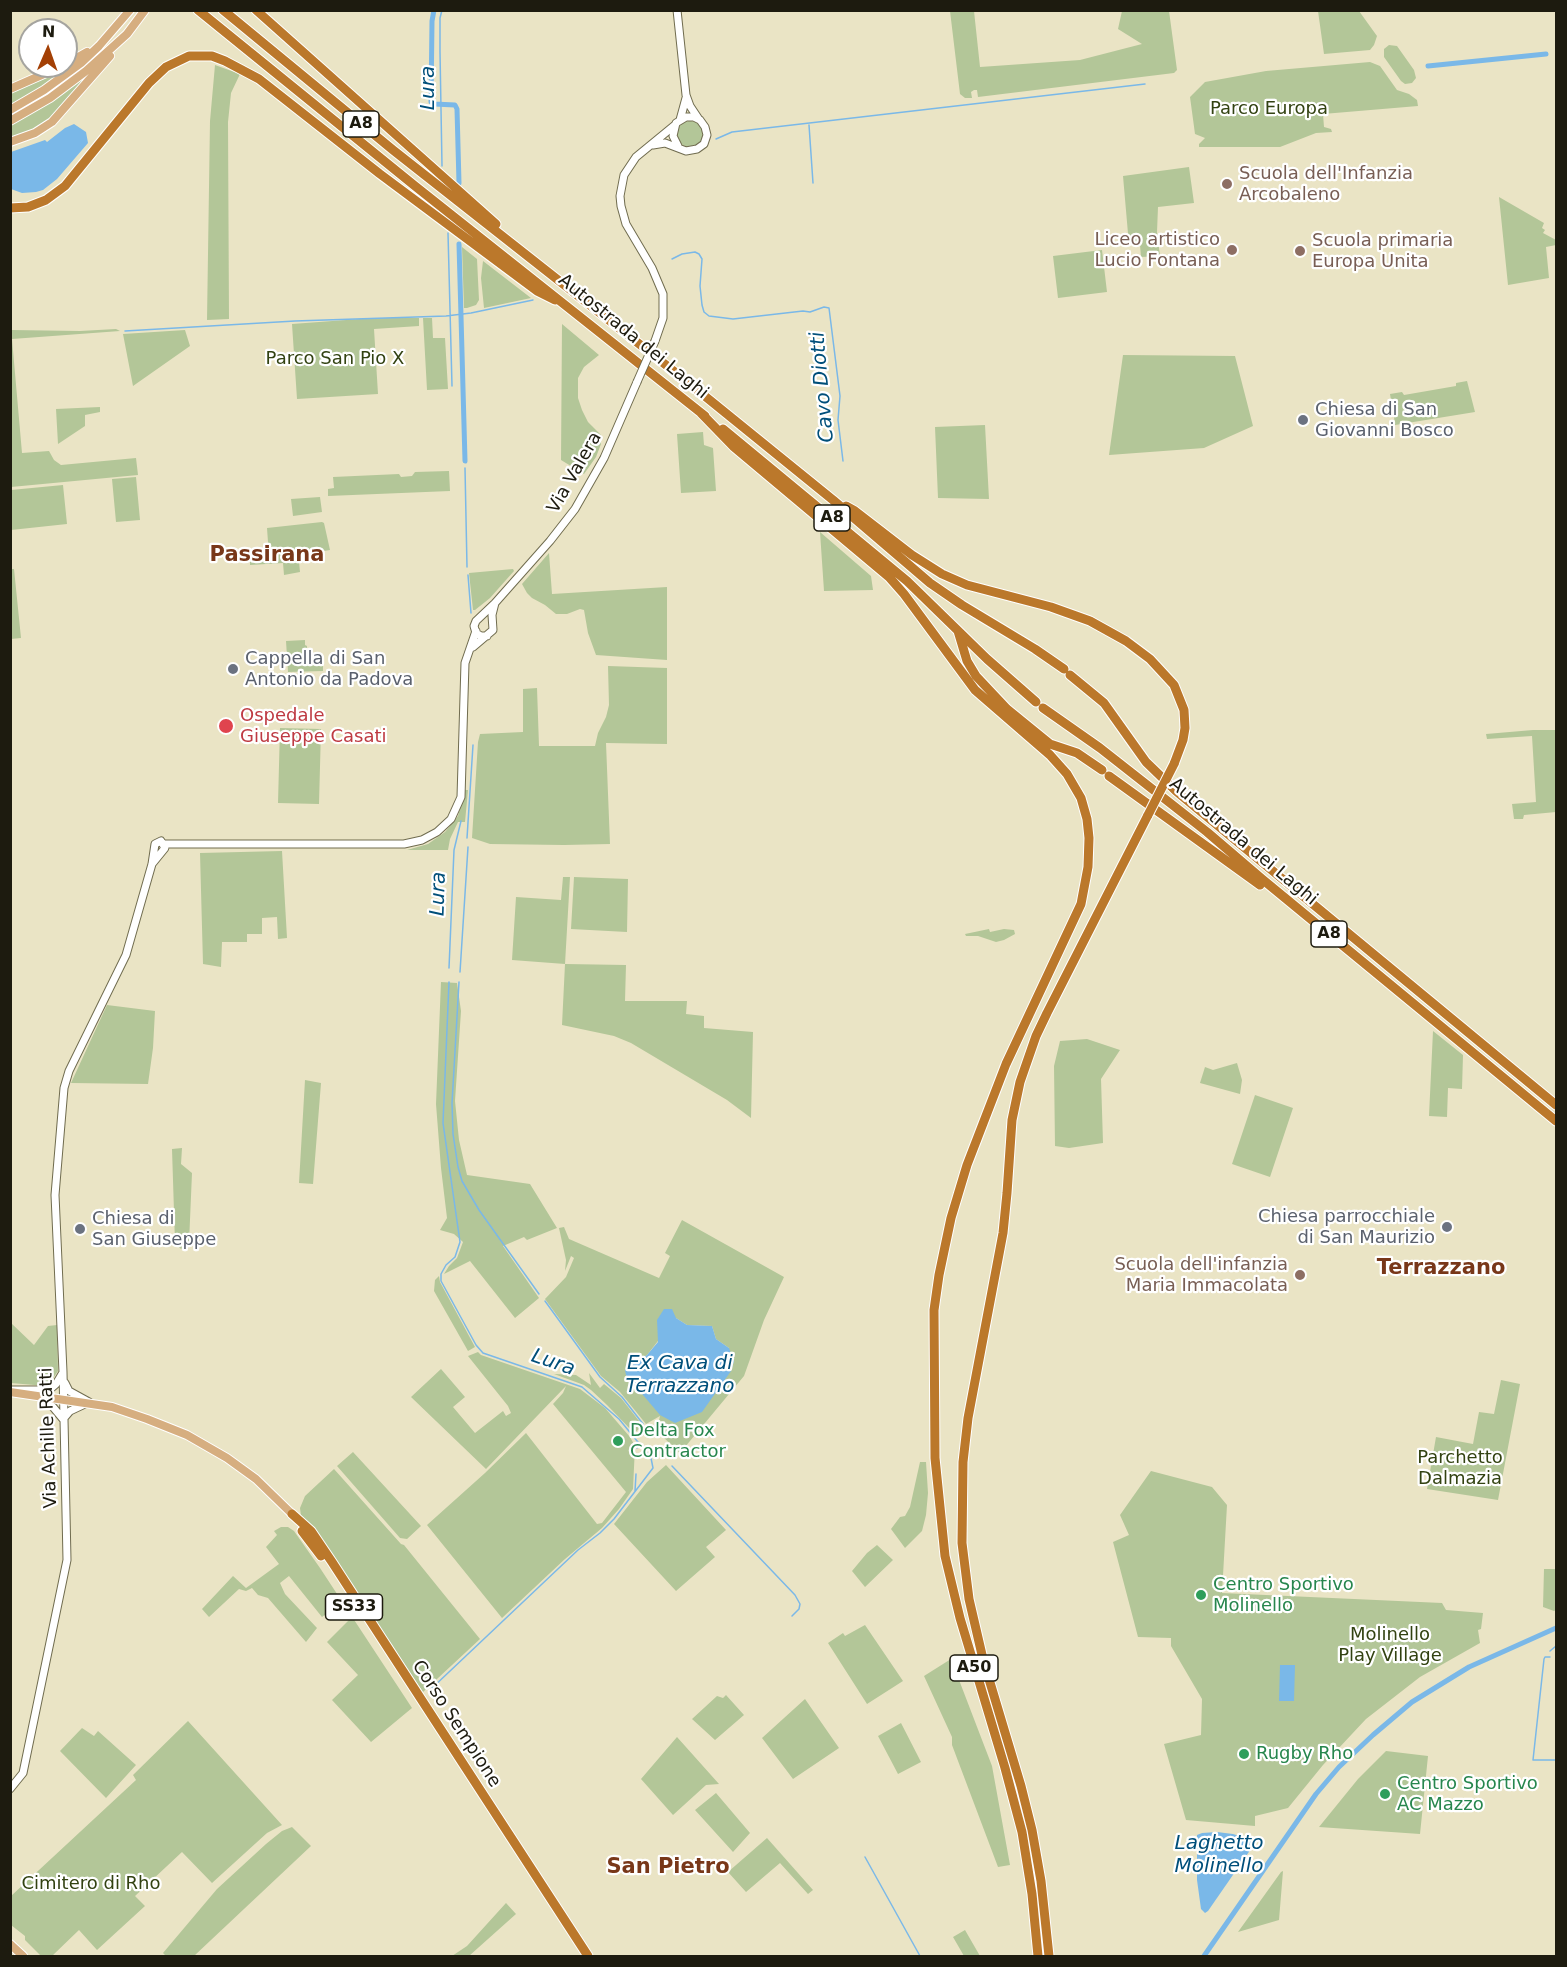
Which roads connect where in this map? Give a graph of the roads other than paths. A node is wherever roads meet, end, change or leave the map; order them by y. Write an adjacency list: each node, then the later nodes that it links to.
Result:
1 (145, 10): 8 (main road)
2 (198, 10): 22 (highway, Autostrada dei Laghi / A8)
3 (223, 10): 21 (highway, Autostrada dei Laghi / A8)
4 (257, 10): 21 (highway)
5 (677, 10): 12 (street)
6 (128, 12): 7 (main road)
7 (117, 26): 9 (main road); 13 (main road)
8 (127, 34): 15 (main road); 17 (main road)
9 (78, 57)
10 (35, 78): 11 (main road)
11 (10, 89)
12 (686, 95): 14 (street); 16 (street)
13 (10, 110)
14 (698, 119): 16 (street); 19 (street)
15 (10, 121)
16 (677, 122): 18 (street, Via Valera); 19 (street)
17 (10, 142)
18 (647, 146): 19 (street); 25 (street, Via Valera, bridge)
19 (678, 146)
20 (10, 208): 22 (highway)
21 (502, 235): 24 (highway, Autostrada dei Laghi / A8)
22 (573, 310): 23 (highway, Autostrada dei Laghi / A8)
23 (701, 412): 28 (highway, Autostrada dei Laghi / A8); 48 (highway, A50)
24 (833, 500): 33 (highway, Autostrada dei Laghi / A8); 49 (highway, A50, bridge)
25 (495, 603): 26 (street, Via Valera); 27 (street)
26 (479, 618): 27 (street); 29 (street)
27 (493, 622): 30 (street)
28 (958, 629): 32 (highway, Autostrada dei Laghi / A8); 32 (highway, A8)
29 (476, 632): 30 (street); 31 (street)
30 (487, 636): 31 (street)
31 (469, 652): 35 (street, Via Achille Ratti)
32 (1306, 916): 34 (highway, Autostrada dei Laghi / A8)
33 (1557, 1105)
34 (1557, 1122)
35 (63, 1372): 36 (street); 38 (street, Via Achille Ratti); 39 (street)
36 (10, 1391): 37 (main road, Corso Sempione / SS33)
37 (39, 1396): 38 (main road, Corso Sempione / SS33); 40 (street)
38 (63, 1399): 39 (main road, Corso Sempione / SS33); 40 (street, Via Achille Ratti)
39 (89, 1402): 40 (street); 41 (main road, Corso Sempione / SS33)
40 (63, 1419): 42 (street, Via Achille Ratti)
41 (292, 1514): 43 (highway, Corso Sempione / SS33)
42 (10, 1789)
43 (536, 1882): 46 (highway, Corso Sempione / SS33); 47 (highway, Corso Sempione / SS33)
44 (10, 1944): 45 (main road)
45 (23, 1956)
46 (581, 1956)
47 (588, 1956)
48 (1038, 1956)
49 (1048, 1956)

